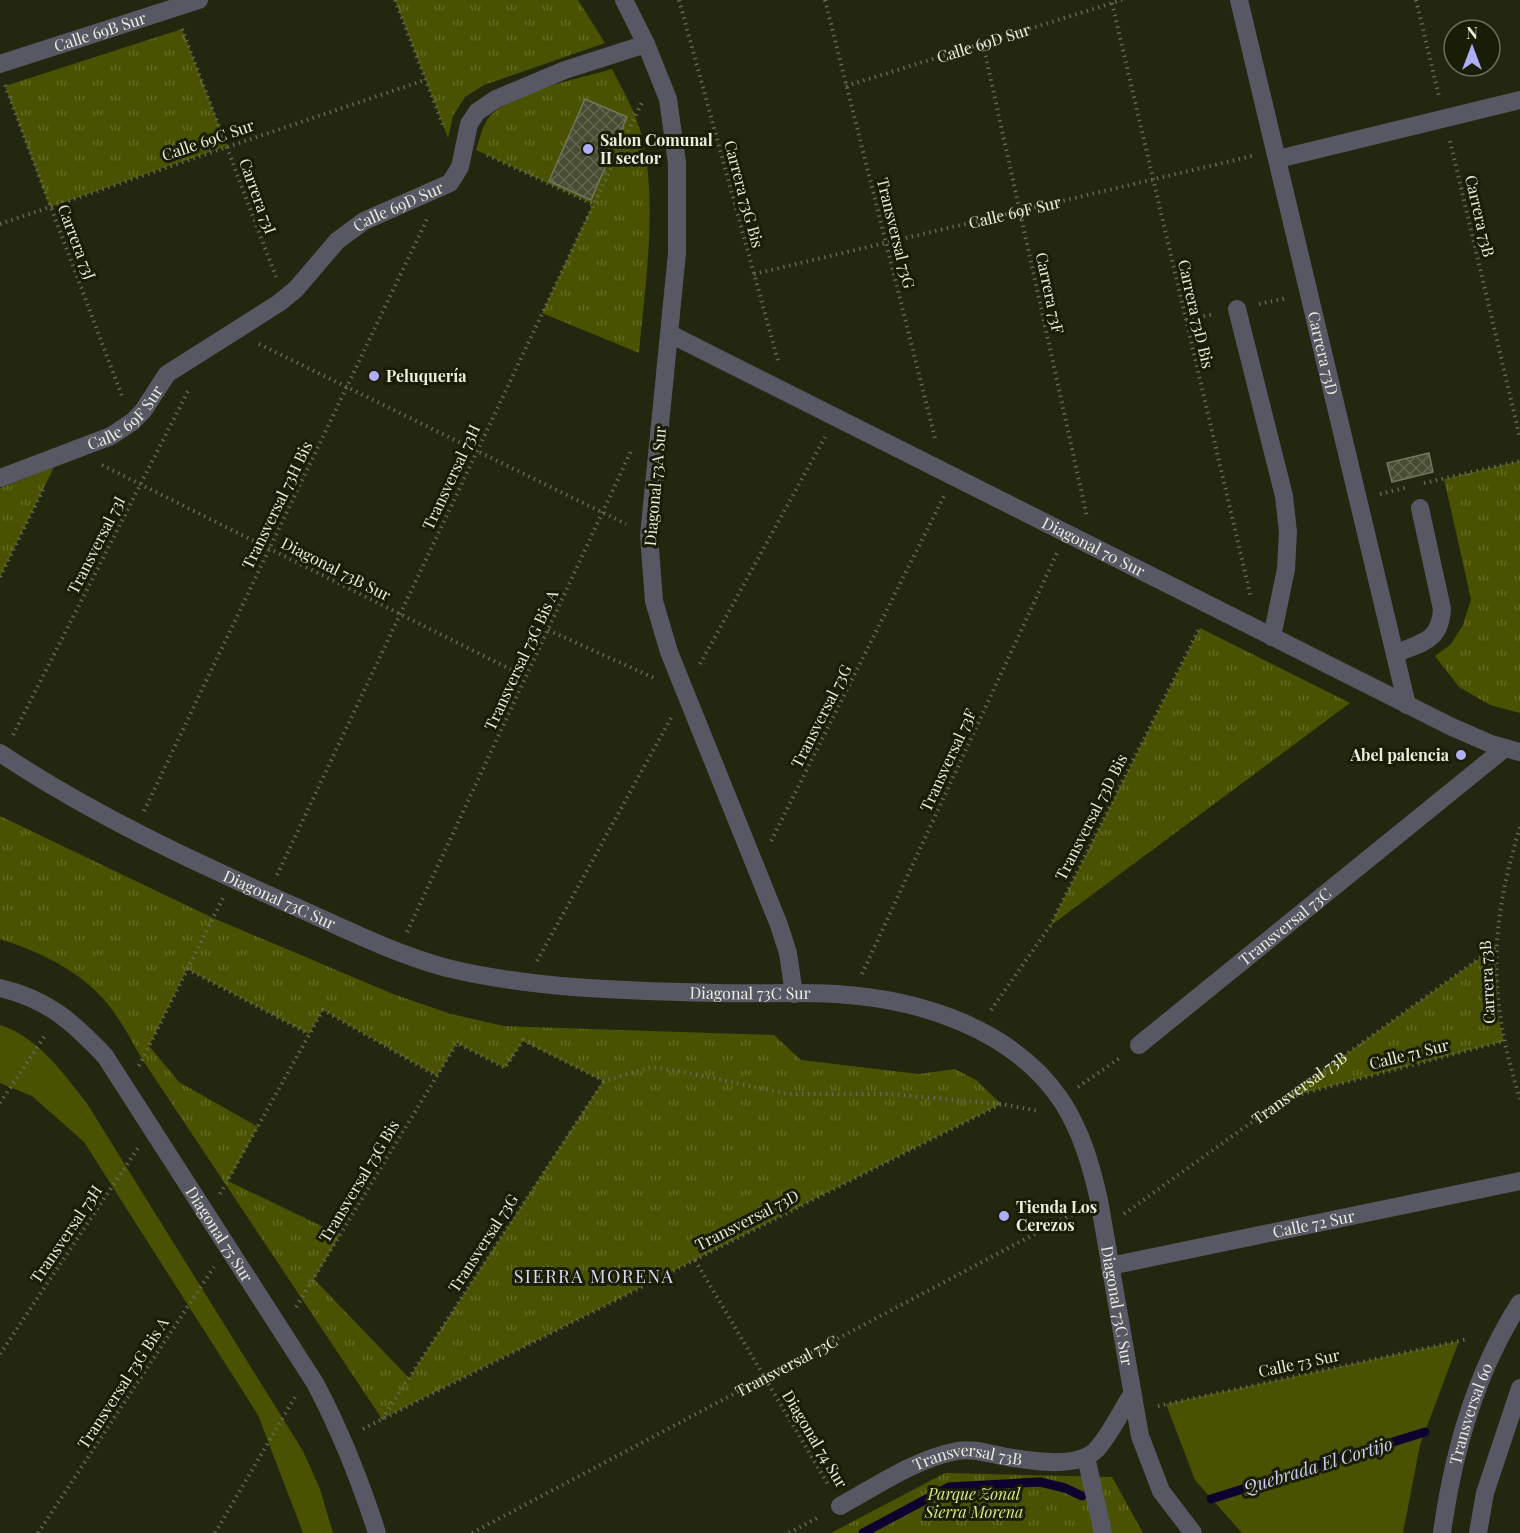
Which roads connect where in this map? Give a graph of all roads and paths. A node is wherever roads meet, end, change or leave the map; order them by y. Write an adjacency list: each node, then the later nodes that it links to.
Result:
1 (199, 0): 10 (street, Calle 69B Sur)
2 (395, 0): 15 (path)
3 (624, 0): 11 (street, Diagonal 73A Sur)
4 (679, 0): 30 (path, Carrera 73G Bis)
5 (825, 0): 16 (path, Transversal 73G)
6 (1122, 0): 9 (path, Calle 69D Sur)
7 (1239, 0): 22 (street, Carrera 73D)
8 (1416, 0): 18 (path, Carrera 73B)
9 (1112, 3): 12 (path, Calle 69D Sur); 23 (path, Carrera 73D Bis)
10 (174, 9): 14 (street, Calle 69B Sur); 21 (path, Carrera 73I)
11 (646, 44): 13 (street, Diagonal 73A Sur); 20 (street, Calle 69D Sur)
12 (983, 44): 16 (path, Calle 69D Sur); 27 (path, Carrera 73F)
13 (657, 70): 25 (path, Transversal 73H); 34 (street, Diagonal 73A Sur)
14 (1, 71): 26 (path, Carrera 73J)
15 (425, 80): 19 (path); 21 (path, Calle 69C Sur)
16 (846, 87): 29 (path, Transversal 73G)
17 (1520, 100): 18 (street)
18 (1444, 118): 22 (street); 39 (path, Carrera 73B)
19 (444, 128)
20 (464, 145): 24 (street, Calle 69D Sur); 25 (path)
21 (227, 146): 26 (path, Calle 69C Sur); 31 (path, Carrera 73I)
22 (1277, 155): 23 (path, Calle 69F Sur); 47 (street, Carrera 73D)
23 (1153, 180): 27 (path, Calle 69F Sur); 58 (path, Carrera 73D Bis)
24 (441, 189): 31 (street, Calle 69D Sur); 36 (path, Transversal 73H Bis)
25 (594, 204): 41 (path, Transversal 73H)
26 (50, 207): 28 (path, Calle 69C Sur); 38 (path, Carrera 73J)
27 (1019, 211): 29 (path, Calle 69F Sur); 52 (path, Carrera 73F)
28 (0, 224)
29 (886, 242): 30 (path, Calle 69F Sur); 44 (path, Transversal 73G)
30 (754, 274): 37 (path, Carrera 73G Bis)
31 (284, 299): 33 (street, Calle 69D Sur)
32 (1237, 309): 58 (street)
33 (234, 332): 36 (path); 38 (street, Calle 69F Sur)
34 (670, 334): 37 (street, Diagonal 70 Sur); 51 (street, Diagonal 73A Sur)
35 (191, 385): 46 (path, Transversal 73I)
36 (347, 388): 41 (path); 53 (path, Transversal 73H Bis)
37 (787, 393): 44 (street, Diagonal 70 Sur)
38 (132, 422): 42 (street, Calle 69F Sur)
39 (1520, 438)
40 (636, 440): 49 (path, Transversal 73G Bis A)
41 (477, 451): 49 (path); 56 (path, Transversal 73H)
42 (66, 452): 45 (street, Calle 69F Sur); 46 (path, Diagonal 73B Sur); 54 (path)
43 (1520, 461): 47 (path)
44 (948, 474): 50 (street, Diagonal 70 Sur); 67 (path, Transversal 73G)
45 (0, 478)
46 (140, 484): 53 (path, Diagonal 73B Sur); 64 (path, Transversal 73I)
47 (1359, 499): 59 (street, Carrera 73D)
48 (1420, 508): 59 (street)
49 (602, 513): 51 (path); 57 (path, Transversal 73G Bis A)
50 (1066, 533): 52 (street, Diagonal 70 Sur); 75 (path, Transversal 73F)
51 (649, 536): 61 (street, Diagonal 73A Sur)
52 (1094, 547): 55 (street, Diagonal 70 Sur)
53 (269, 549): 56 (path, Diagonal 73B Sur); 66 (path, Transversal 73H Bis)
54 (0, 577)
55 (1211, 606): 58 (street, Diagonal 70 Sur); 77 (path, Transversal 73D Bis)
56 (400, 614): 60 (path, Diagonal 73B Sur); 69 (path, Transversal 73H)
57 (548, 630): 60 (path, Transversal 73G Bis A); 61 (path)
58 (1265, 633): 62 (street, Diagonal 70 Sur)
59 (1395, 654): 62 (street, Carrera 73D)
60 (526, 677): 71 (path, Transversal 73G Bis A)
61 (685, 692): 67 (street, Diagonal 73A Sur)
62 (1407, 705): 63 (street, Diagonal 70 Sur)
63 (1512, 750): 80 (street, Transversal 73C)
64 (1, 754): 66 (street, Diagonal 73C Sur)
65 (1520, 827): 70 (path, Carrera 73B)
66 (134, 830): 68 (street, Diagonal 73C Sur)
67 (758, 868): 74 (street, Diagonal 73A Sur)
68 (232, 879): 69 (street, Diagonal 73C Sur); 72 (path)
69 (267, 894): 71 (street, Diagonal 73C Sur)
70 (1494, 947): 79 (path, Carrera 73B); 84 (path, Transversal 73B)
71 (398, 951): 74 (street, Diagonal 73C Sur)
72 (187, 969): 78 (path); 83 (path)
73 (0, 988): 76 (street, Diagonal 75 Sur)
74 (794, 994): 75 (street, Diagonal 73C Sur)
75 (852, 996): 77 (street, Diagonal 73C Sur)
76 (60, 1013): 83 (street, Diagonal 75 Sur); 87 (path)
77 (977, 1030): 85 (street, Diagonal 73C Sur)
78 (309, 1034): 81 (path); 93 (path)
79 (1504, 1041): 84 (path, Calle 71 Sur); 86 (path, Carrera 73B)
80 (1139, 1045): 85 (path)
81 (436, 1076): 82 (path, Transversal 73G Bis); 99 (path, Transversal 73G Bis)
82 (604, 1081): 88 (path); 106 (path, Transversal 73G)
83 (128, 1089): 90 (street, Diagonal 75 Sur)
84 (1285, 1098): 94 (path, Transversal 73B)
85 (1060, 1099): 89 (street, Diagonal 73C Sur)
86 (1520, 1099)
87 (0, 1103)
88 (1001, 1104): 89 (path); 96 (path, Transversal 73D)
89 (1071, 1118): 92 (street, Diagonal 73C Sur)
90 (152, 1127): 93 (street, Diagonal 75 Sur); 101 (path, Transversal 73H)
91 (1520, 1181): 97 (street, Calle 72 Sur)
92 (1099, 1200): 94 (street, Diagonal 73C Sur); 103 (path, Transversal 73C)
93 (208, 1216): 95 (street, Diagonal 75 Sur)
94 (1104, 1228): 97 (street, Diagonal 73C Sur)
95 (227, 1246): 99 (street, Diagonal 75 Sur); 110 (path, Transversal 73G Bis A)
96 (695, 1260): 103 (path, Diagonal 74 Sur); 106 (path, Transversal 73D)
97 (1110, 1266): 105 (street, Diagonal 73C Sur)
98 (1520, 1303): 117 (street, Transversal 60)
99 (281, 1332): 102 (street, Diagonal 75 Sur)
100 (1468, 1339): 105 (path, Calle 73 Sur)
101 (0, 1354)
102 (309, 1374): 107 (street, Diagonal 75 Sur); 111 (path)
103 (765, 1378): 109 (path, Diagonal 74 Sur); 113 (path, Transversal 73C)
104 (1520, 1388): 118 (street)
105 (1133, 1403): 108 (street); 116 (street, Diagonal 73C Sur)
106 (382, 1419): 107 (path, Transversal 73D)
107 (344, 1439): 112 (street, Diagonal 75 Sur)
108 (1086, 1457): 109 (street, Transversal 73B); 115 (street)
109 (840, 1506): 114 (path)
110 (38, 1533)
111 (214, 1533)
112 (377, 1533)
113 (472, 1533)
114 (789, 1533)
115 (1103, 1533)
116 (1193, 1533)
117 (1442, 1533)
118 (1478, 1533)

